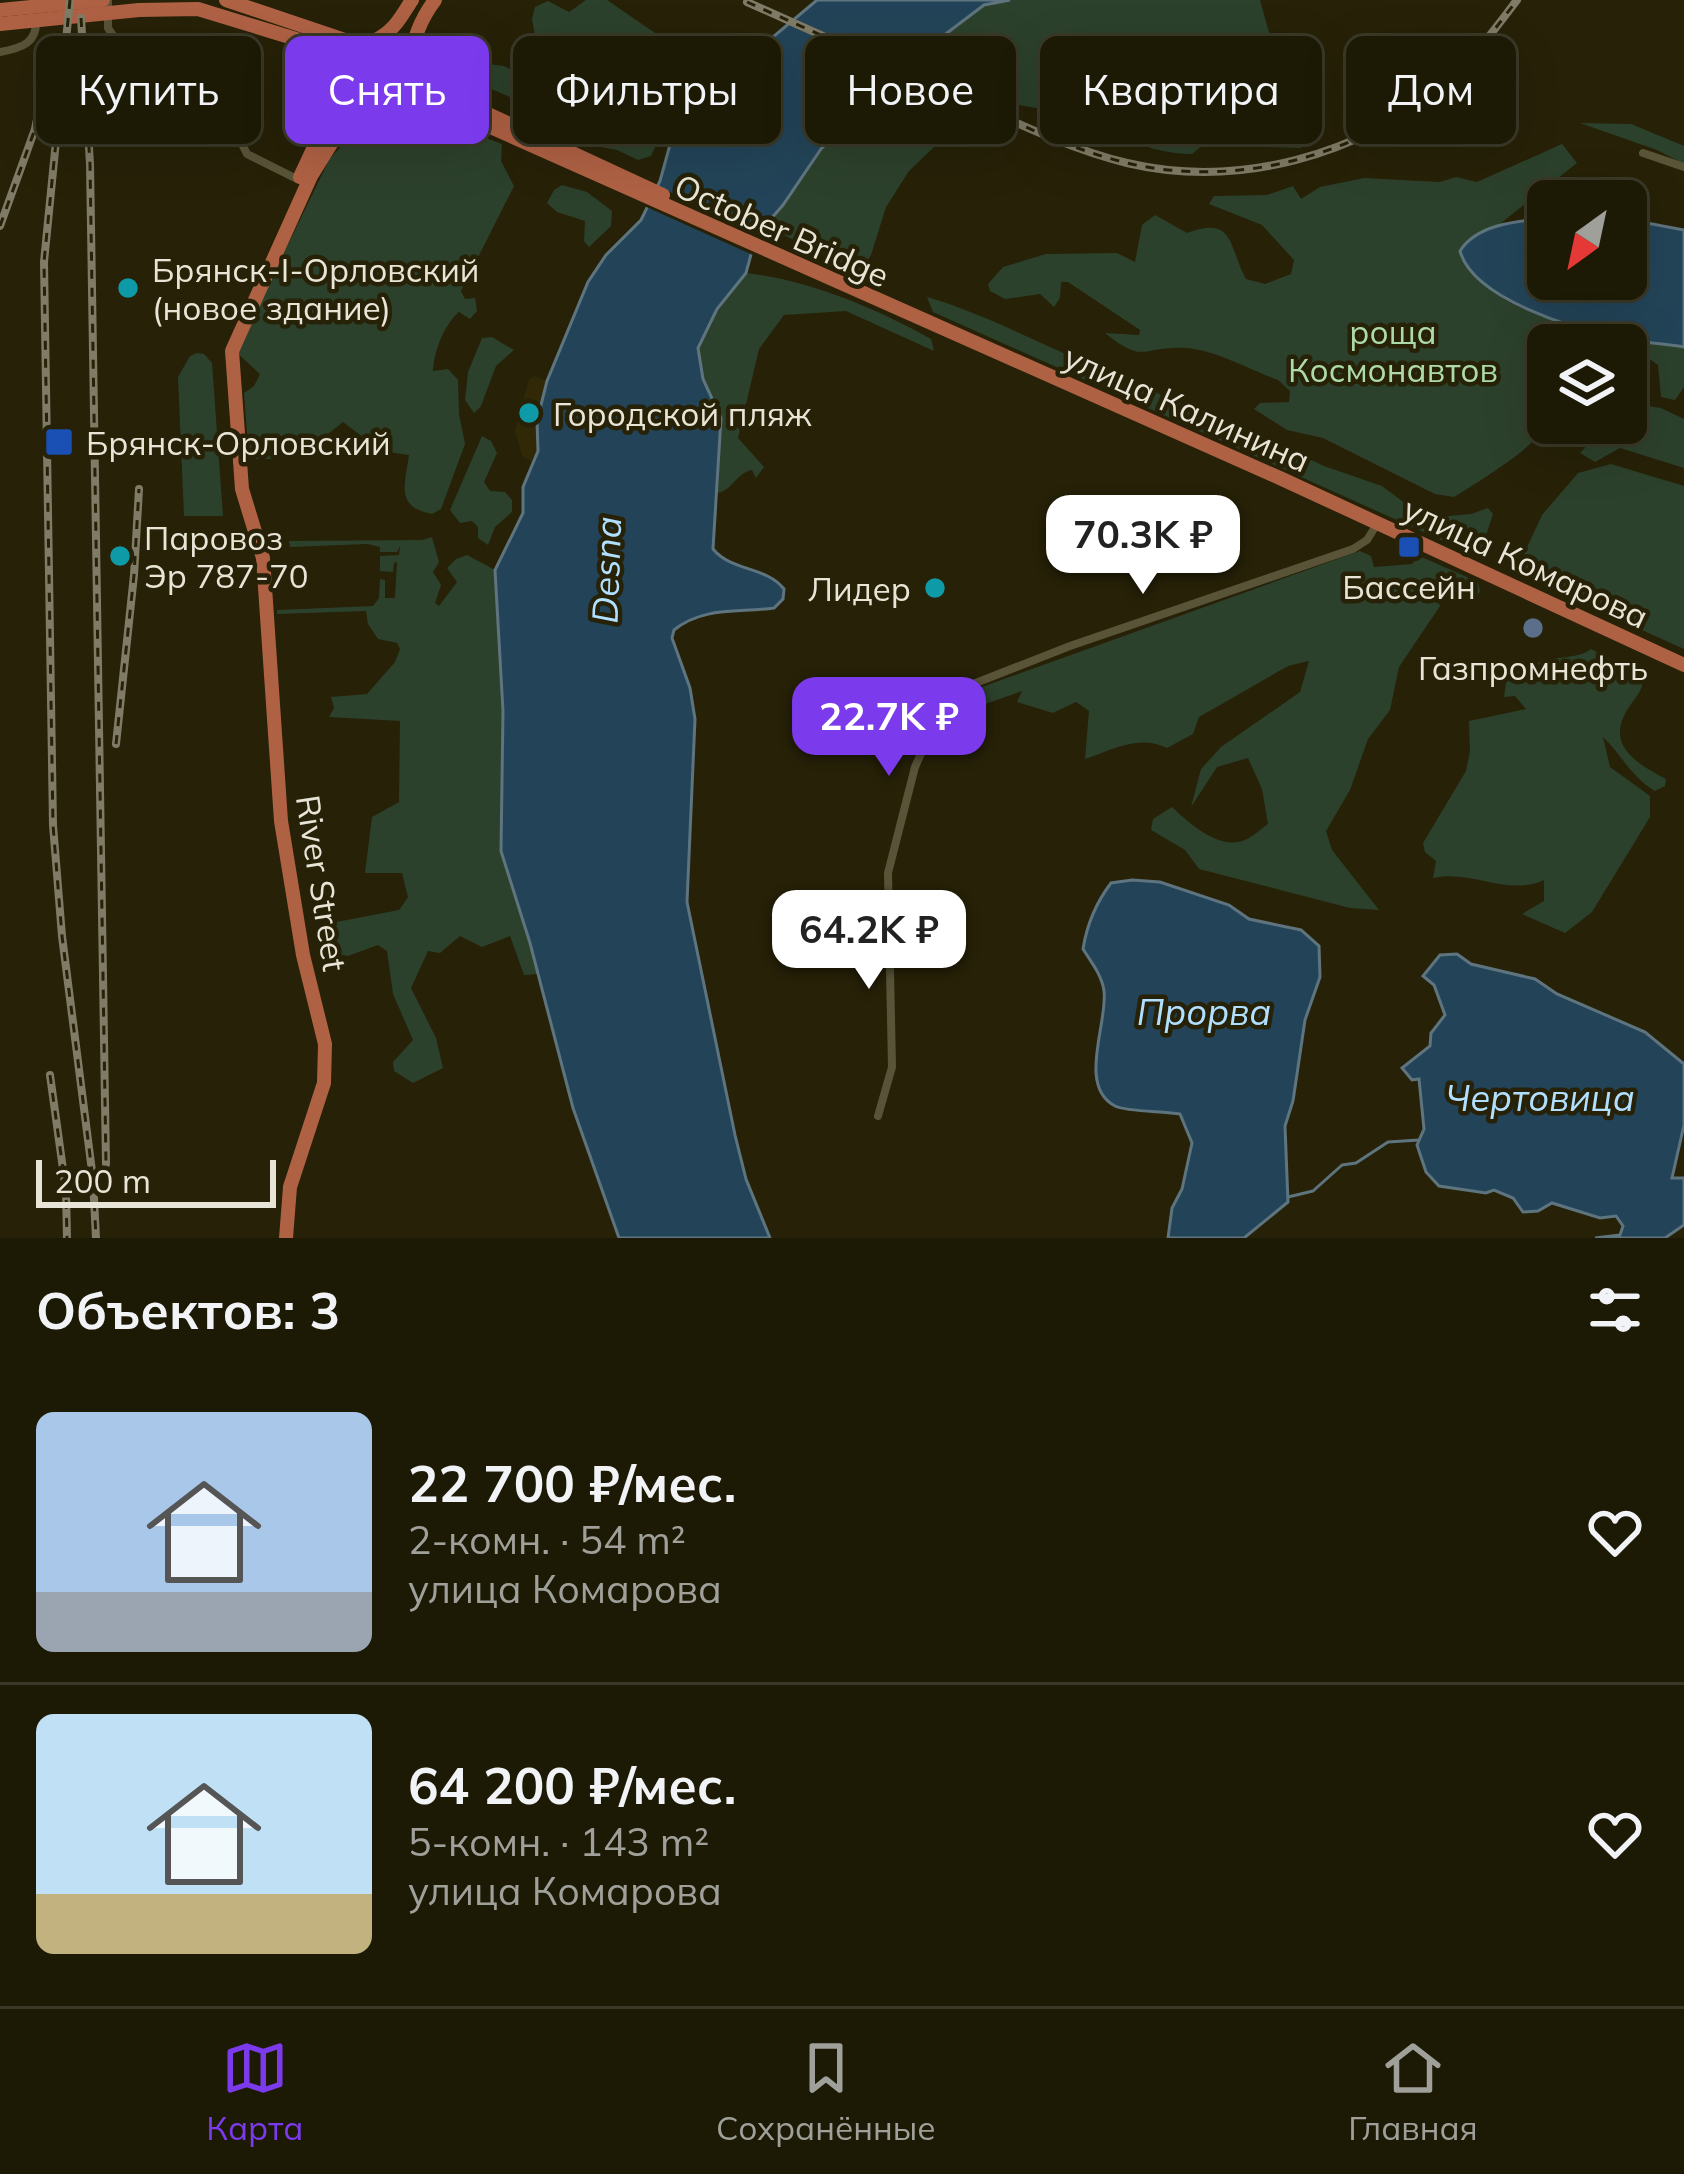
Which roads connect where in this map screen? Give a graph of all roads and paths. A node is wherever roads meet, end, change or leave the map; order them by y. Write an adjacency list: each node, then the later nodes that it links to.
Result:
1 (35, 0): 13 (street)
2 (105, 0): 6 (main road); 21 (street)
3 (226, 0): 9 (main road)
4 (412, 0): 10 (main road)
5 (435, 0): 11 (main road)
6 (5, 17): 7 (main road)
7 (269, 28): 8 (main road); 12 (main road)
8 (288, 36)
9 (332, 36)
10 (382, 36)
11 (413, 36)
12 (285, 37)
13 (0, 52)
14 (489, 120): 16 (main road)
15 (489, 123): 16 (main road)
16 (512, 132): 22 (main road, October Bridge)
17 (316, 144): 21 (main road, River Street)
18 (328, 144): 24 (main road, River Street)
19 (1643, 153): 20 (street)
20 (1684, 167)
21 (298, 181): 24 (main road, River Street)
22 (903, 310): 23 (main road, улица Калинина)
23 (1377, 523): 25 (main road, улица Комарова); 26 (street, улица Комарова)
24 (254, 530): 27 (main road, River Street)
25 (1684, 665)
26 (878, 1115)
27 (286, 1238)

